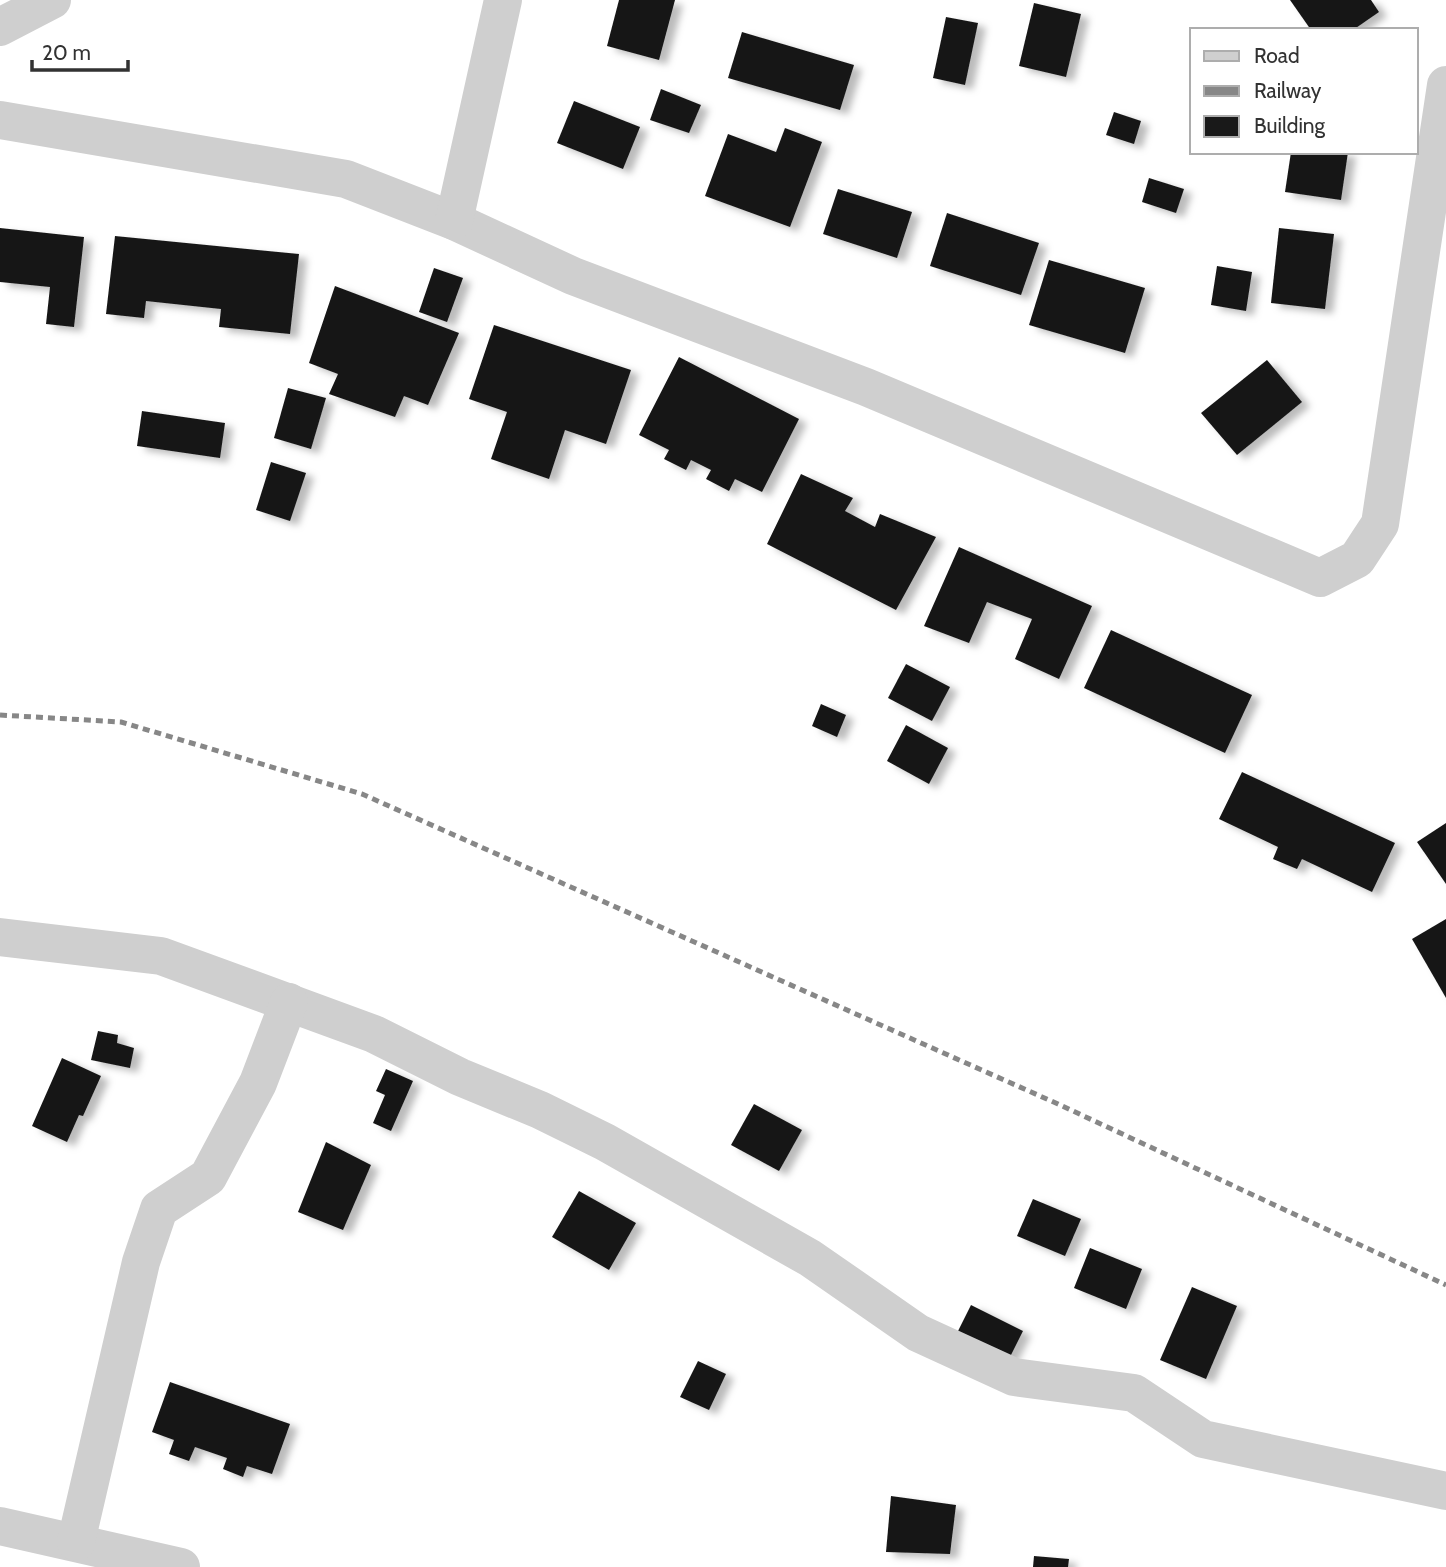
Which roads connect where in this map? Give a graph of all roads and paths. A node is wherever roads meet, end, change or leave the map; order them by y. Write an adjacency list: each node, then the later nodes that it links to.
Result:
1 (52, 0): 3 (street)
2 (503, 0): 6 (street)
3 (0, 27)
4 (1446, 85): 6 (street)
5 (0, 120): 6 (street)
6 (454, 221)
7 (0, 937): 8 (street)
8 (289, 1002): 9 (street); 11 (street)
9 (1446, 1491)
10 (0, 1526): 11 (street)
11 (76, 1542): 12 (street)
12 (181, 1567)

